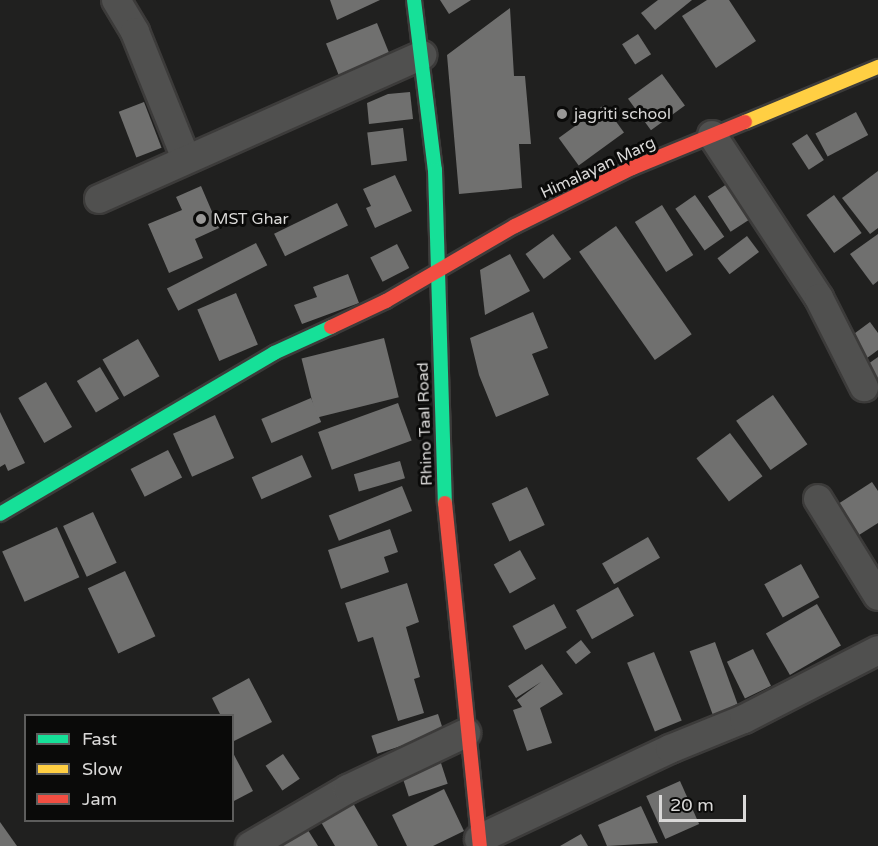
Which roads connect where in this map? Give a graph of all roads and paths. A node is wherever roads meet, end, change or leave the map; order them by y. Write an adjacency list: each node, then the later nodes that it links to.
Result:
1 (116, 0): 6 (street)
2 (414, 0): 3 (street, Rhino Taal Road)
3 (422, 55): 6 (street); 8 (street, Rhino Taal Road)
4 (878, 67): 5 (street, Himalayan Marg)
5 (712, 135): 8 (street, Himalayan Marg); 9 (street)
6 (186, 159): 7 (street)
7 (99, 199)
8 (438, 268): 11 (street, Himalayan Marg); 14 (street, Rhino Taal Road)
9 (864, 387)
10 (818, 499): 12 (street)
11 (0, 514)
12 (878, 596)
13 (878, 650): 15 (street)
14 (466, 733): 15 (street, Rhino Taal Road); 16 (street)
15 (479, 842)
16 (250, 846)

